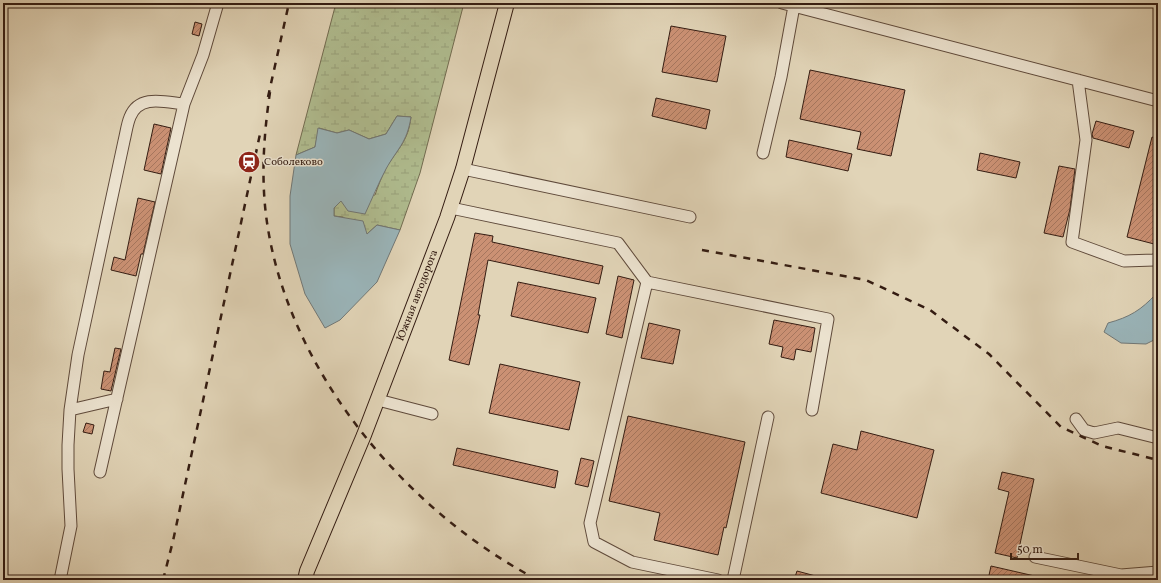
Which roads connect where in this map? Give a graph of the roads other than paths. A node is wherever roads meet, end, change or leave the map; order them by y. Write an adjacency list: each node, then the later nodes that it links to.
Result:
1 (218, 3): 7 (street)
2 (507, 3): 9 (main road, Южная автодорога)
3 (782, 3): 4 (street)
4 (794, 6): 5 (street); 8 (street)
5 (1078, 80): 6 (street); 12 (street)
6 (1158, 101)
7 (184, 104): 14 (street); 16 (street)
8 (763, 153)
9 (463, 170): 10 (main road, Южная автодорога); 11 (street)
10 (450, 208): 13 (street); 15 (main road, Южная автодорога)
11 (690, 217)
12 (1158, 258)
13 (647, 282): 17 (street); 27 (street)
14 (117, 399): 16 (street); 22 (street)
15 (378, 400): 18 (street); 26 (main road, Южная автодорога)
16 (70, 410): 25 (street)
17 (812, 410)
18 (432, 414)
19 (768, 417): 28 (street)
20 (1076, 419): 21 (street)
21 (1158, 438)
22 (100, 472)
23 (1035, 557): 24 (street)
24 (1158, 572)
25 (60, 580)
26 (305, 580)
27 (718, 580)
28 (733, 580)

